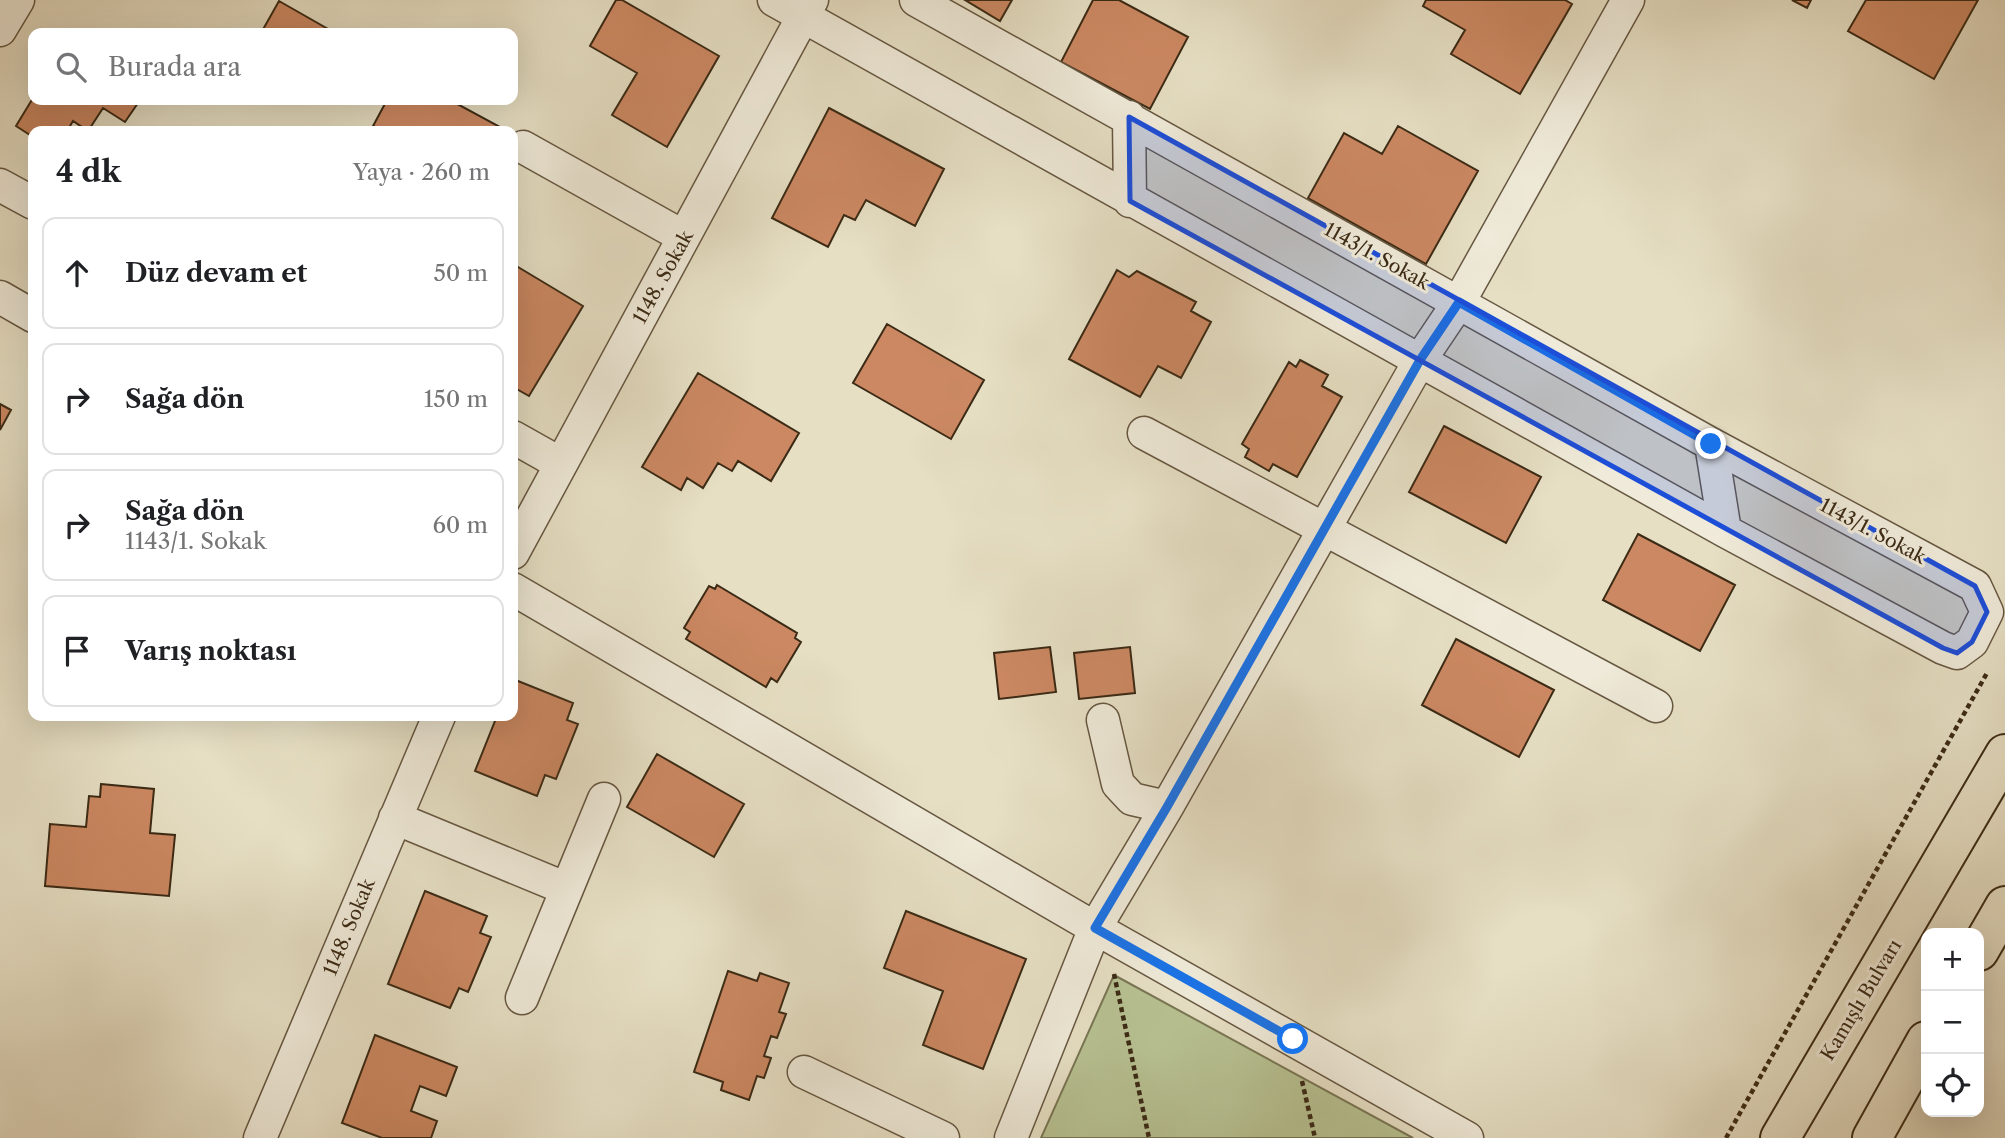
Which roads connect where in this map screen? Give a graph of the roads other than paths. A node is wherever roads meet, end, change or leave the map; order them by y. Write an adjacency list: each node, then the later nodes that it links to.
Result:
1 (18, 0): 6 (street)
2 (774, 0): 5 (street)
3 (916, 0): 7 (street, 1143/1. Sokak)
4 (1628, 0): 14 (street)
5 (808, 9): 11 (street); 12 (street, 1148. Sokak)
6 (0, 30)
7 (1129, 117): 11 (street); 14 (street, 1143/1. Sokak)
8 (523, 147): 12 (street)
9 (0, 185): 10 (street)
10 (28, 200)
11 (1130, 201): 16 (street)
12 (684, 237): 20 (street, 1148. Sokak)
13 (0, 297): 15 (street)
14 (1459, 302): 16 (street); 19 (street, 1143/1. Sokak)
15 (28, 313)
16 (1420, 360): 21 (street); 22 (street)
17 (1144, 433): 21 (street)
18 (518, 440): 20 (street)
19 (1711, 444): 22 (street); 22 (street, 1143/1. Sokak)
20 (561, 464): 23 (street, 1148. Sokak)
21 (1324, 529): 25 (street); 30 (street)
22 (1725, 531)
23 (518, 544)
24 (518, 592): 34 (street)
25 (1656, 706)
26 (1103, 720): 30 (street)
27 (437, 721): 31 (street, 1148. Sokak)
28 (2005, 754): 43 (highway, Kamışlı Bulvarı)
29 (604, 799): 32 (street)
30 (1167, 807): 34 (street)
31 (395, 818): 32 (street); 39 (street, 1148. Sokak)
32 (567, 889): 36 (street)
33 (2005, 906): 35 (highway)
34 (1095, 928): 41 (street); 42 (street)
35 (1984, 942)
36 (522, 998)
37 (1921, 1050): 44 (highway)
38 (804, 1072): 40 (street)
39 (260, 1138)
40 (943, 1138)
41 (1011, 1138)
42 (1467, 1138)
43 (1780, 1138)
44 (1872, 1138)

